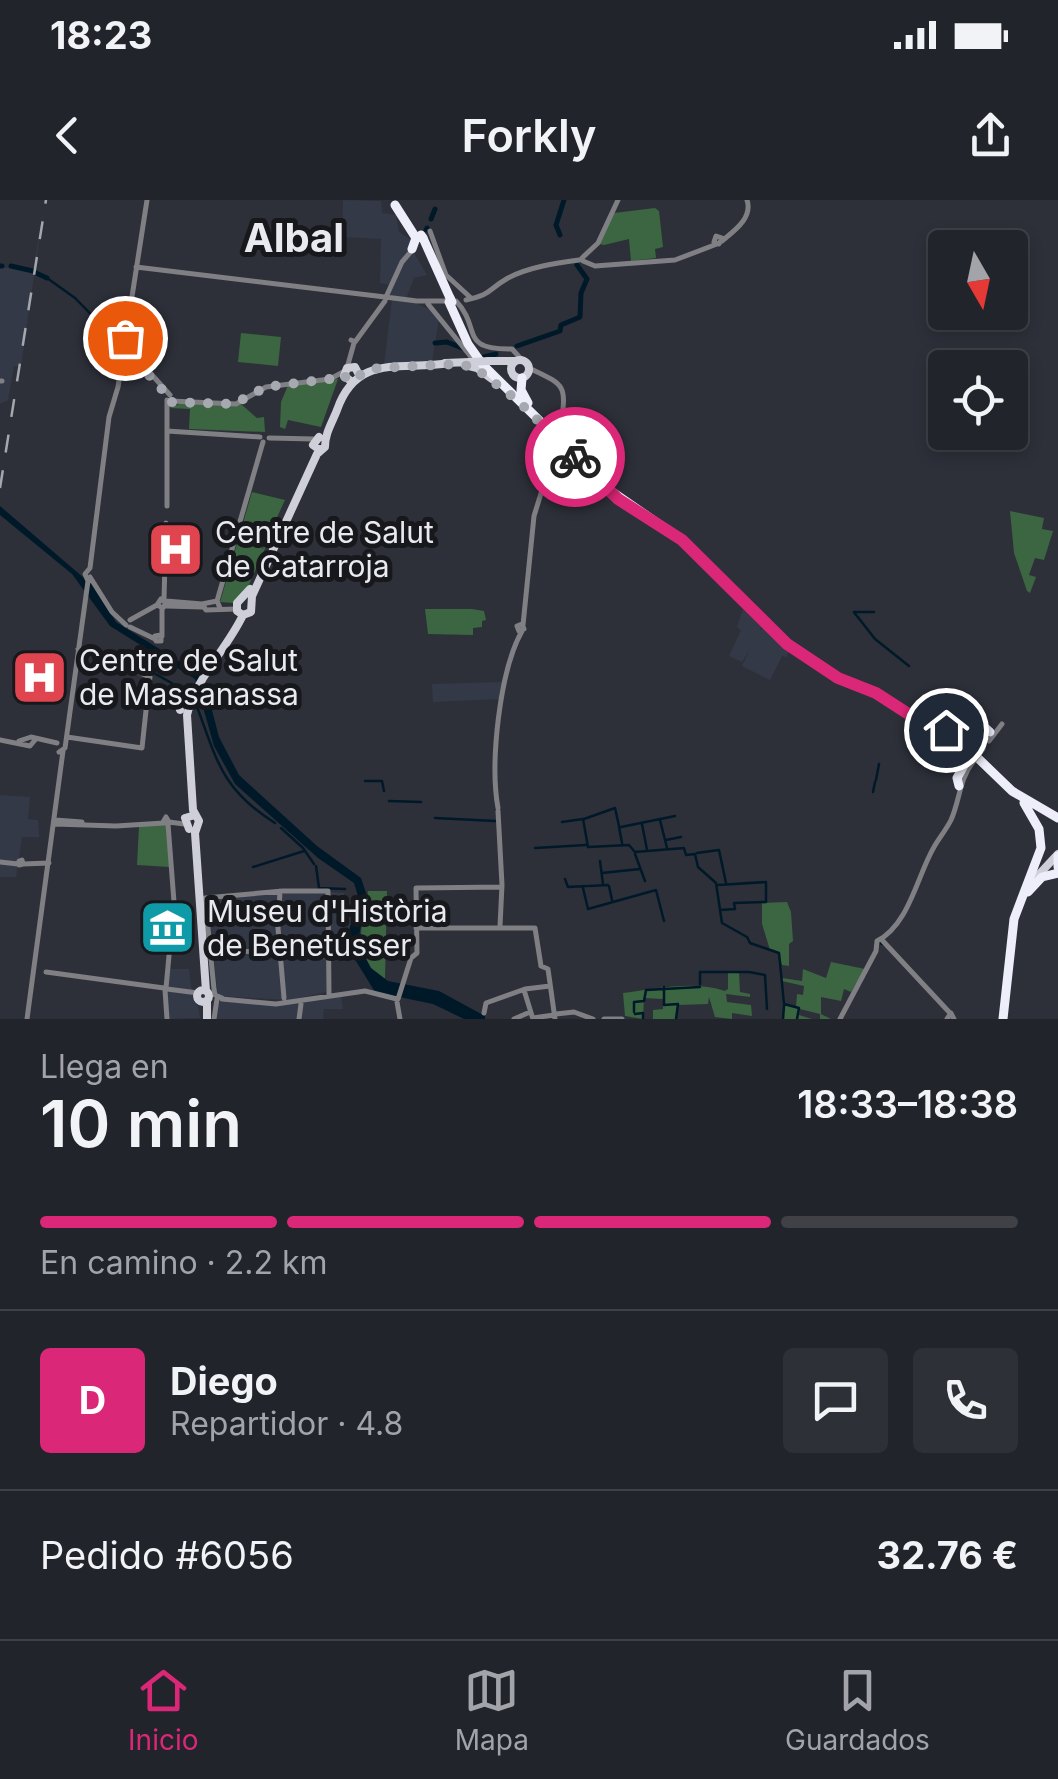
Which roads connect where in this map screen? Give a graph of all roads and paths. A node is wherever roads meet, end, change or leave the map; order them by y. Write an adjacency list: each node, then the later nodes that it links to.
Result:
1 (146, 200): 8 (street)
2 (747, 200): 7 (street)
3 (617, 201): 7 (street)
4 (393, 202): 5 (highway); 6 (highway)
5 (425, 235): 6 (street); 10 (highway)
6 (412, 248): 9 (street)
7 (581, 260): 10 (street)
8 (136, 267): 9 (street); 14 (street)
9 (386, 298): 11 (street); 18 (street)
10 (458, 299): 11 (street); 12 (highway); 17 (street)
11 (426, 303): 19 (street)
12 (464, 334): 17 (highway); 22 (highway); 23 (highway); 30 (highway)
13 (432, 358): 15 (main road)
14 (122, 360): 21 (street); 31 (street)
15 (422, 364): 16 (main road); 18 (main road)
16 (444, 364): 17 (main road, bridge); 18 (main road); 19 (main road)
17 (521, 368): 23 (highway); 27 (street, bridge)
18 (349, 373): 20 (street); 26 (main road)
19 (492, 379): 22 (highway)
20 (323, 380): 21 (street); 21 (street)
21 (170, 400): 24 (street)
22 (517, 400): 27 (highway)
23 (529, 405): 38 (highway)
24 (167, 431): 25 (street); 32 (street)
25 (264, 439): 26 (street); 33 (street)
26 (317, 443): 34 (main road)
27 (559, 448): 28 (highway); 29 (highway)
28 (556, 472): 29 (highway); 56 (street)
29 (592, 473): 30 (highway)
30 (651, 519): 42 (highway)
31 (89, 576): 36 (street); 37 (street)
32 (162, 604): 33 (street); 36 (street); 36 (street)
33 (219, 604): 34 (street)
34 (241, 606): 40 (main road)
35 (770, 620): 38 (highway)
36 (130, 623)
37 (78, 650): 39 (street); 45 (street)
38 (804, 652): 41 (highway)
39 (150, 695): 40 (street); 45 (street)
40 (183, 704): 51 (main road)
41 (923, 718): 43 (highway); 43 (highway)
42 (946, 730): 46 (highway); 47 (highway)
43 (987, 737): 47 (street, bridge); 48 (highway)
44 (0, 740): 45 (street)
45 (62, 744): 50 (street)
46 (987, 766): 48 (highway); 58 (highway)
47 (959, 781): 62 (street)
48 (1058, 815)
49 (167, 821): 50 (street); 51 (street); 69 (street)
50 (54, 822): 54 (street)
51 (189, 822): 67 (main road); 72 (main road)
52 (1058, 853): 55 (highway); 58 (main road); 59 (main road)
53 (0, 862): 54 (street)
54 (48, 863): 82 (street)
55 (1058, 870): 59 (highway)
56 (502, 888): 60 (street); 61 (street)
57 (280, 891): 63 (street); 64 (street); 65 (street)
58 (1020, 897): 90 (highway)
59 (1017, 920): 90 (highway)
60 (500, 926): 61 (street); 68 (street)
61 (416, 928): 75 (street)
62 (881, 944): 79 (street); 80 (street)
63 (209, 951): 64 (street); 67 (main road); 72 (street)
64 (280, 956): 65 (street); 73 (street)
65 (330, 957): 71 (street)
66 (46, 972): 69 (street)
67 (204, 974): 72 (main road)
68 (550, 986): 70 (street); 77 (street)
69 (165, 989): 72 (street); 83 (street)
70 (524, 990): 76 (street); 78 (street)
71 (328, 994): 74 (street); 75 (street)
72 (207, 996): 73 (street); 84 (main road)
73 (282, 999): 74 (street)
74 (301, 1001): 85 (street)
75 (398, 1001): 86 (street)
76 (485, 1015)
77 (555, 1015): 78 (street); 81 (street)
78 (532, 1016): 87 (street)
79 (841, 1017)
80 (949, 1017)
81 (587, 1018)
82 (27, 1019)
83 (167, 1019)
84 (208, 1019)
85 (299, 1019)
86 (400, 1019)
87 (514, 1019)
88 (607, 1019): 89 (street)
89 (621, 1019)
90 (1004, 1019)

